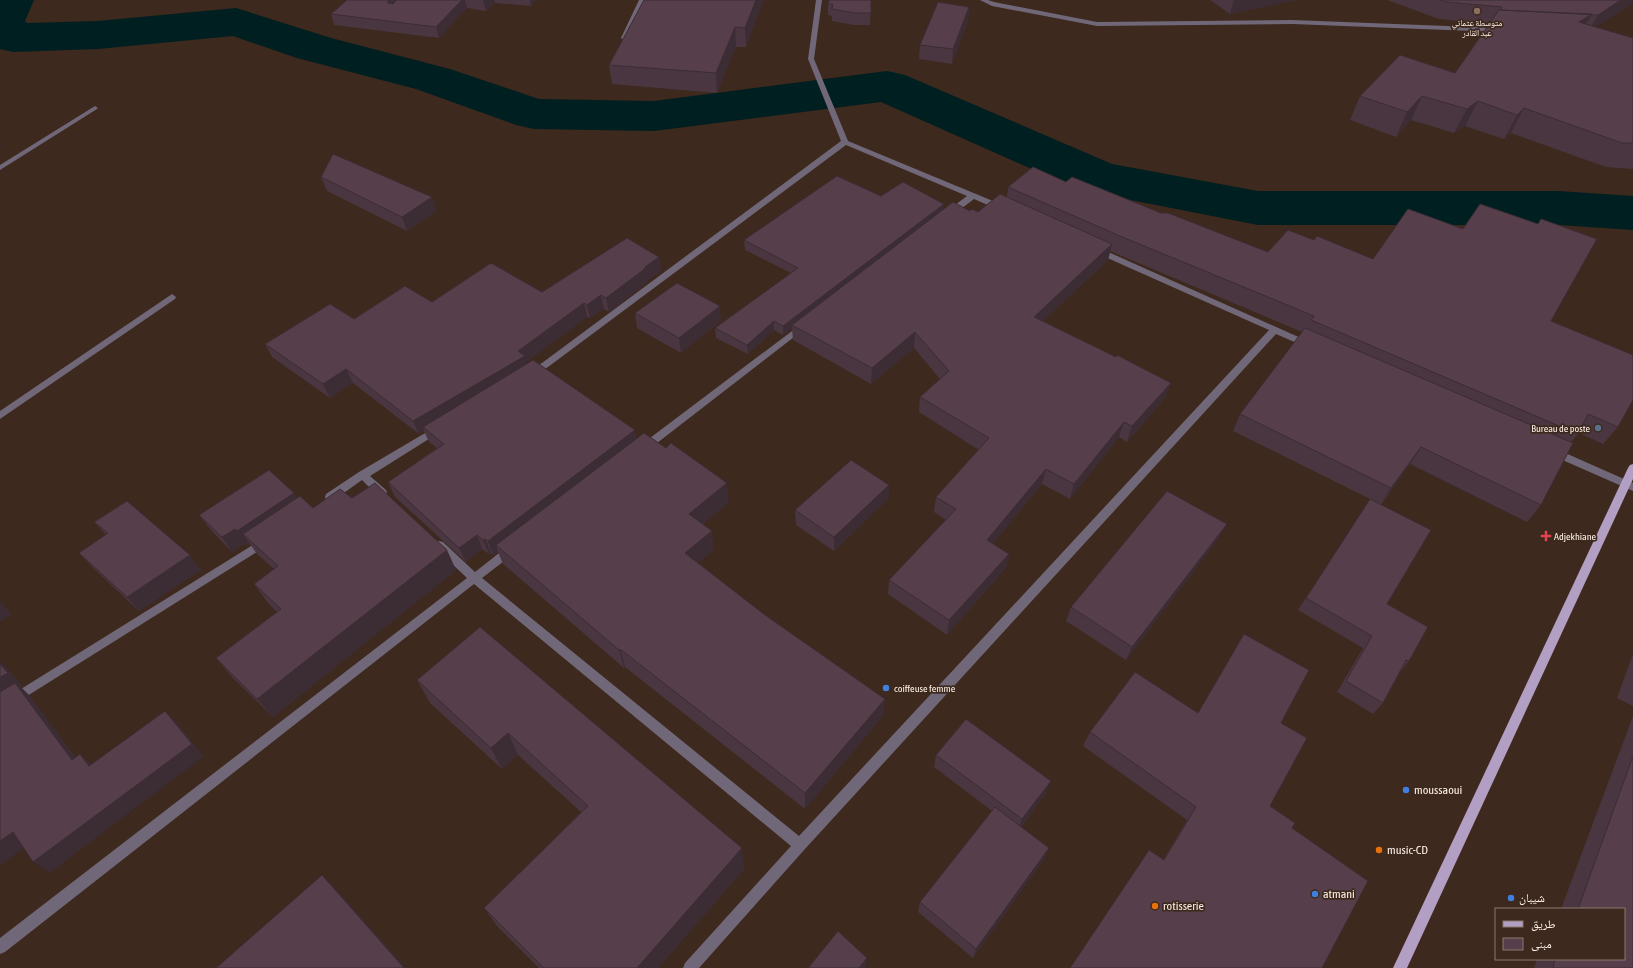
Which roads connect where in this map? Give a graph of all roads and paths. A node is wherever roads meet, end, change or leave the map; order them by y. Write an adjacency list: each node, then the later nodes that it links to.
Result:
1 (642, 0): 5 (street)
2 (819, 0): 7 (street)
3 (983, 0): 4 (street)
4 (1505, 31)
5 (621, 46)
6 (94, 108): 8 (street)
7 (845, 142): 9 (street); 17 (street)
8 (0, 168)
9 (974, 195): 10 (street); 11 (street)
10 (1009, 211)
11 (942, 219)
12 (1088, 246): 15 (street)
13 (172, 297): 18 (street)
14 (816, 316): 21 (street)
15 (1274, 330): 16 (street); 32 (street)
16 (1317, 348)
17 (525, 377)
18 (0, 416)
19 (444, 426): 23 (street)
20 (1547, 449): 24 (street)
21 (639, 452)
22 (1633, 468): 24 (main road)
23 (363, 475): 25 (street); 26 (street)
24 (1629, 485): 35 (main road)
25 (324, 501)
26 (392, 502)
27 (272, 537): 31 (street)
28 (433, 540): 30 (street)
29 (519, 544): 30 (street)
30 (474, 578): 32 (street); 33 (street)
31 (0, 708)
32 (800, 845): 34 (street)
33 (0, 947)
34 (690, 968)
35 (1400, 968)

